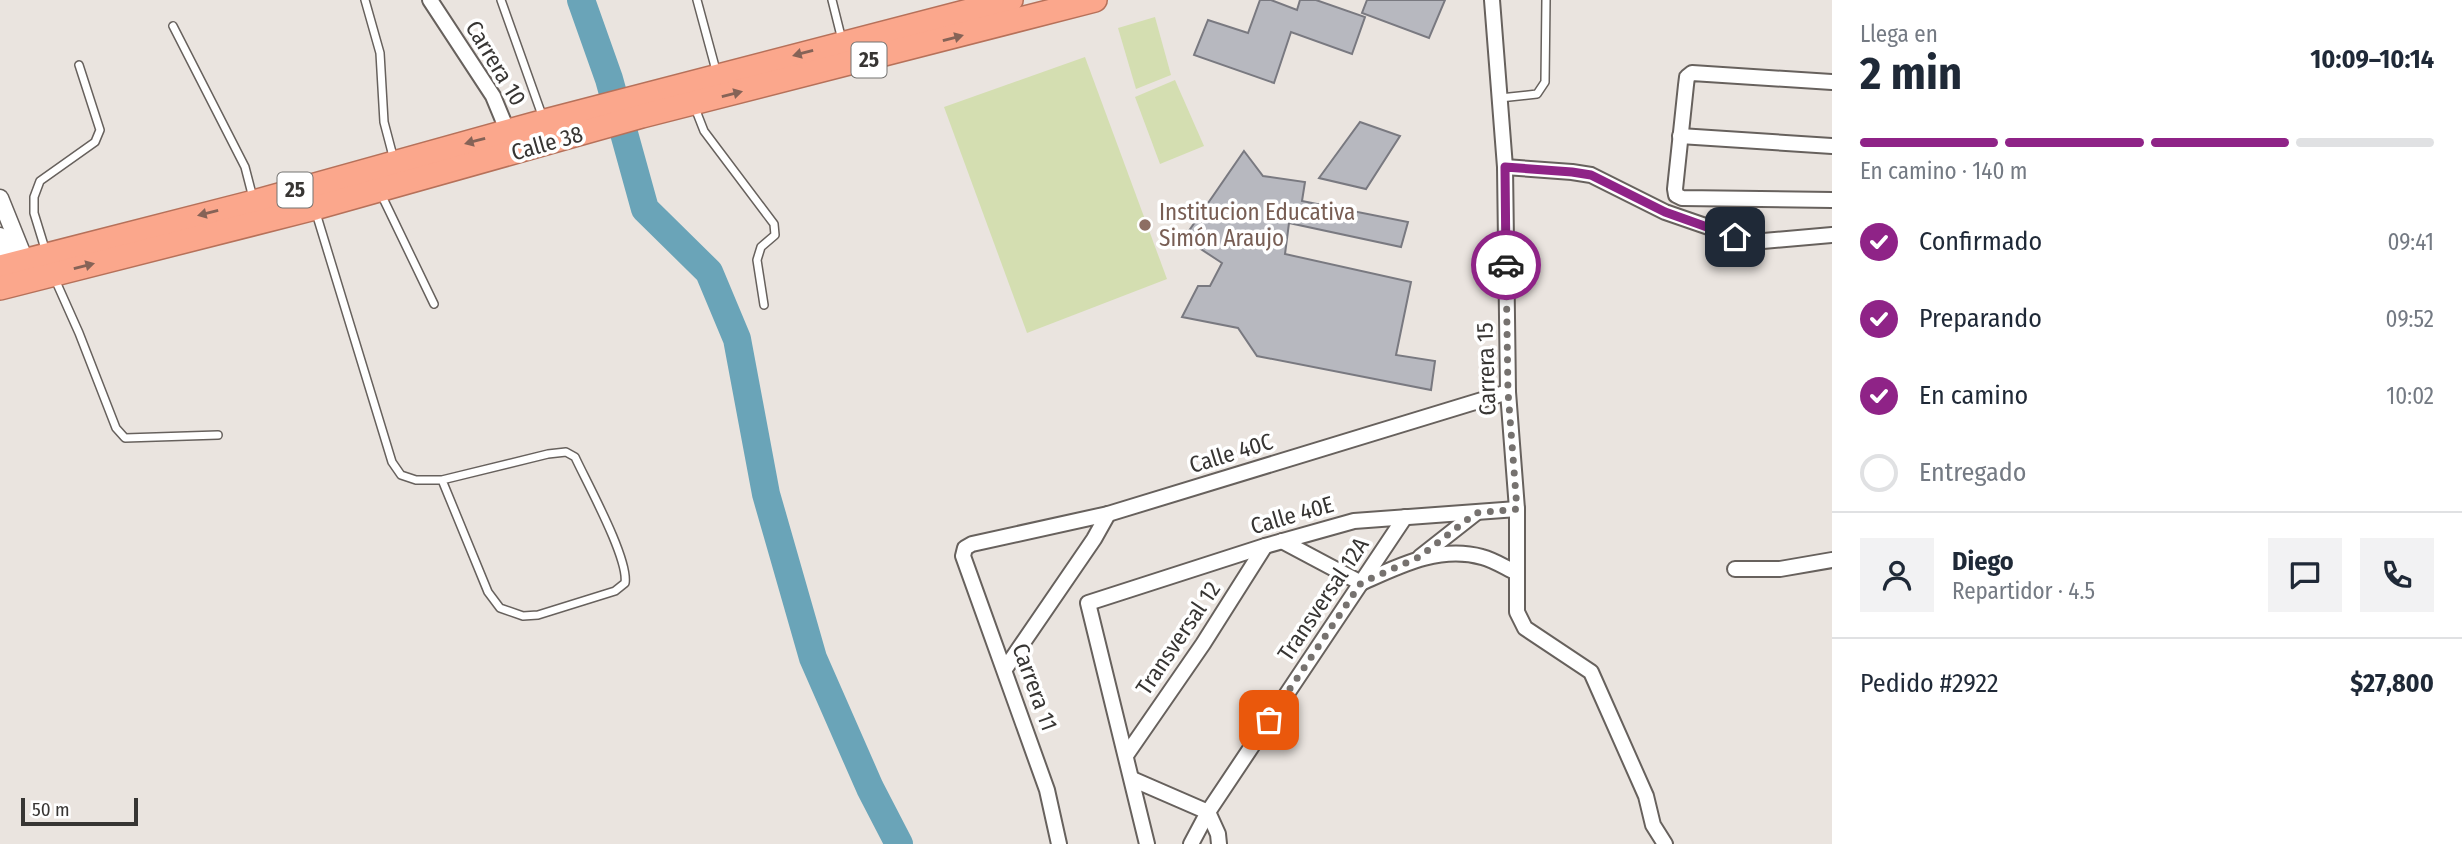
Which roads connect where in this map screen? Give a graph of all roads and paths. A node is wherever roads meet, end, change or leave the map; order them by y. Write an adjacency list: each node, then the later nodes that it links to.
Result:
1 (365, 0): 22 (lane)
2 (430, 0): 20 (street, Carrera 10)
3 (501, 0): 18 (lane)
4 (697, 0): 13 (lane)
5 (832, 0): 11 (lane)
6 (1011, 0): 11 (highway, Calle 38 / 25)
7 (1095, 0): 11 (highway, Calle 38 / 25, one-way to 7)
8 (1492, 0): 15 (street, Carrera 15)
9 (1546, 0): 15 (lane)
10 (173, 26): 27 (lane)
11 (846, 54): 13 (highway, Calle 38 / 25, one-way to 13); 16 (highway, Calle 38 / 25, one-way to 11)
12 (79, 65): 31 (lane)
13 (717, 76): 17 (highway, Calle 38 / 25)
14 (1832, 82): 19 (street)
15 (1500, 98): 23 (street, Carrera 15)
16 (693, 104): 17 (highway, Calle 38 / 25); 33 (lane)
17 (641, 107): 18 (highway, Calle 38 / 25)
18 (548, 132): 20 (highway, Calle 38 / 25)
19 (1680, 136): 21 (street); 26 (street)
20 (512, 142): 22 (highway, Calle 38 / 25, one-way to 22); 24 (highway, Calle 38 / 25)
21 (1832, 146)
22 (394, 162): 27 (highway, Calle 38 / 25)
23 (1505, 167): 29 (street); 34 (street, Carrera 15)
24 (380, 190): 28 (highway, Calle 38 / 25); 32 (lane)
25 (0, 198): 31 (street)
26 (1832, 200)
27 (254, 202): 31 (highway, Calle 38 / 25, one-way to 31)
28 (315, 208): 31 (highway, Calle 38 / 25, one-way to 28); 36 (lane)
29 (1832, 235)
30 (0, 236): 31 (street)
31 (23, 271): 35 (lane)
32 (434, 304)
33 (764, 305)
34 (1508, 392): 37 (street, Carrera 15); 39 (street, Calle 40C)
35 (218, 435)
36 (442, 480): 36 (lane)
37 (1517, 509): 38 (street, Calle 40E); 47 (street, Carrera 15)
38 (1476, 513): 40 (street, Calle 40E); 44 (street)
39 (1108, 514): 43 (street, Calle 40C); 49 (street)
40 (1405, 517): 41 (street, Calle 40E); 48 (street, Transversal 12A)
41 (1282, 541): 42 (street, Calle 40E); 48 (street)
42 (1265, 545): 50 (street, Transversal 12); 50 (street, Calle 40E)
43 (965, 548): 49 (street, Carrera 11)
44 (1419, 557): 47 (street); 48 (street)
45 (1832, 560): 46 (street)
46 (1735, 569)
47 (1517, 573): 57 (street, Carrera 15)
48 (1361, 583): 52 (street, Transversal 12A)
49 (1005, 669): 53 (street, Carrera 11)
50 (1127, 754): 51 (street)
51 (1132, 779): 52 (street); 54 (street)
52 (1209, 812): 55 (street, Transversal 12A); 56 (street)
53 (1059, 844)
54 (1147, 844)
55 (1191, 844)
56 (1219, 844)
57 (1664, 844)

